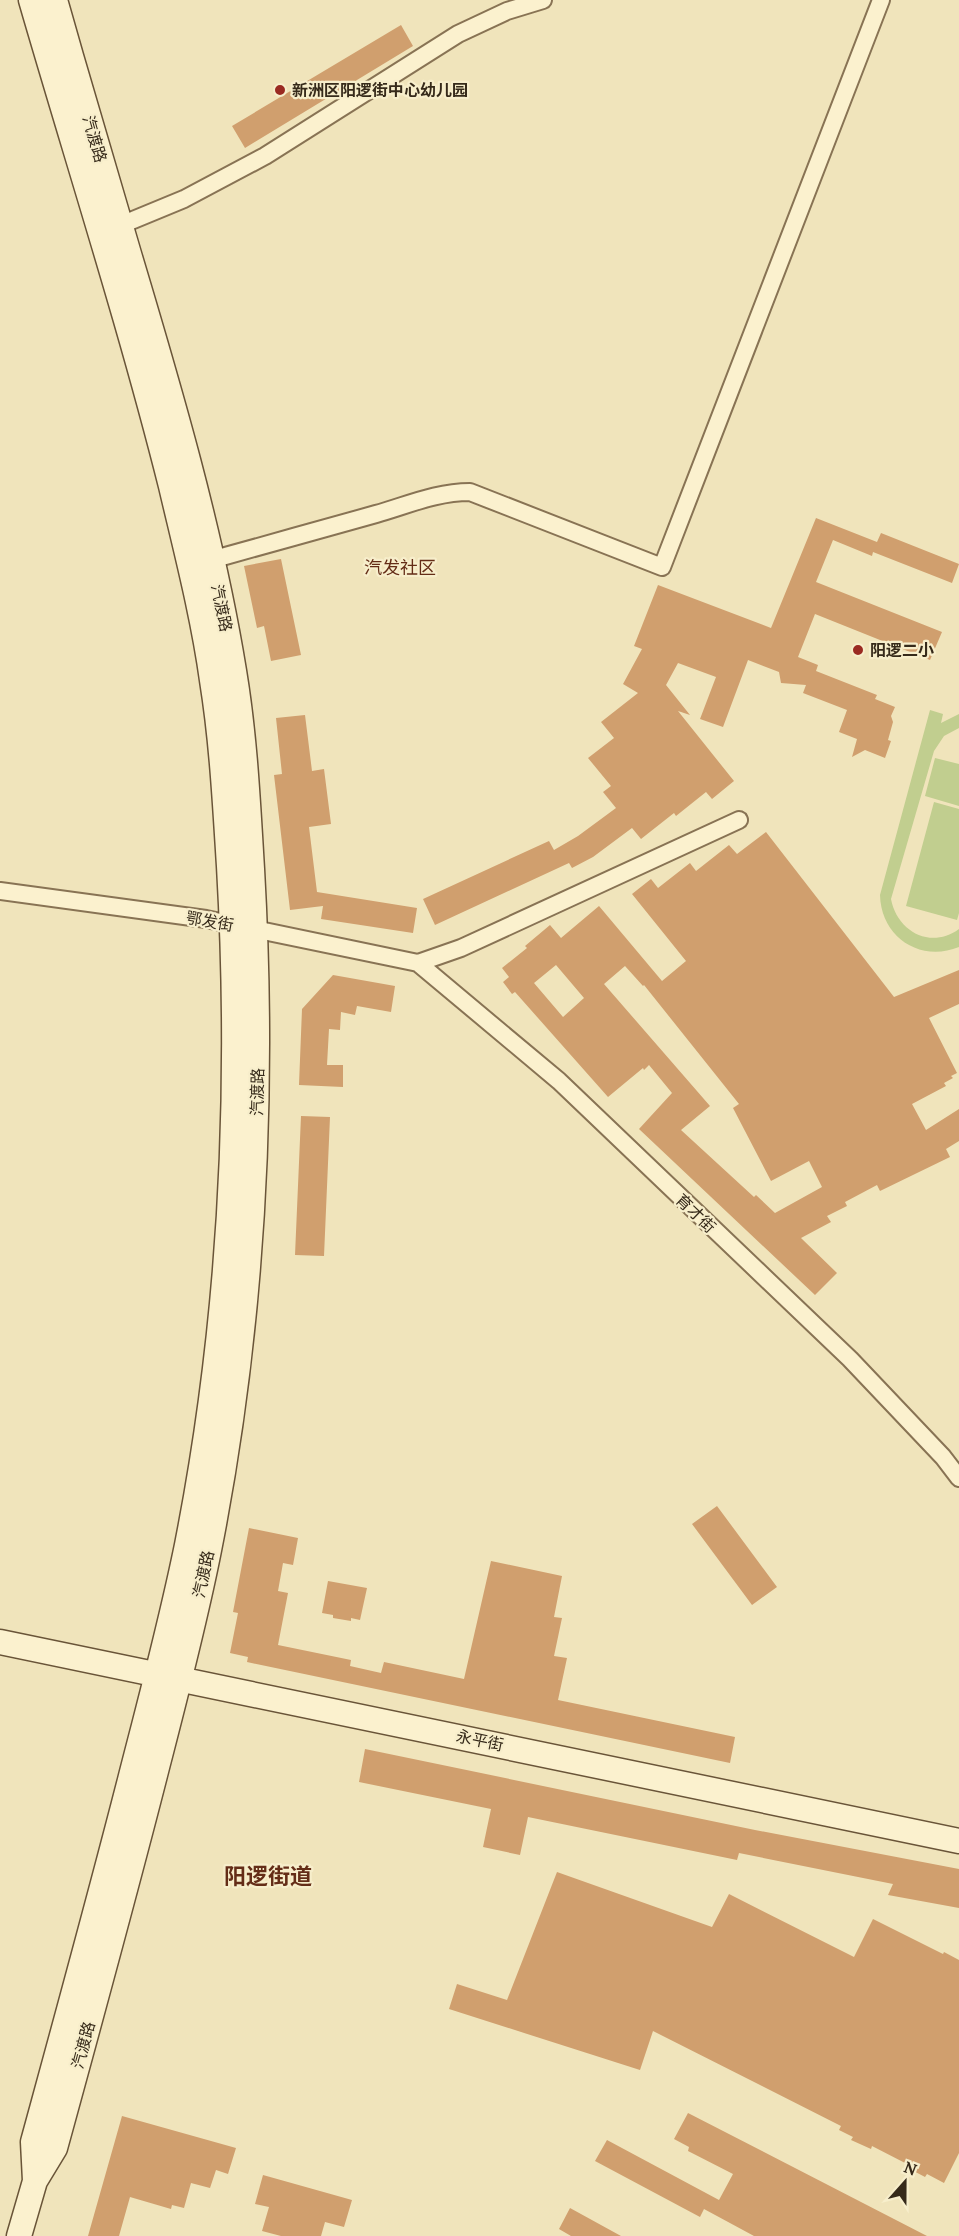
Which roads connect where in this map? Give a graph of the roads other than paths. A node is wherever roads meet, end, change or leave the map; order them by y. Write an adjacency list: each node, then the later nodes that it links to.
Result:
1 (31, 0): 9 (street, 汽渡路)
2 (55, 0): 5 (street, 汽渡路)
3 (543, 0): 5 (street)
4 (881, 0): 6 (street)
5 (121, 225): 6 (street, 汽渡路)
6 (211, 560): 9 (street, 汽渡路)
7 (739, 820): 10 (street)
8 (0, 891): 9 (street, 鄂发街)
9 (243, 927): 10 (street, 鄂发街); 13 (street, 汽渡路)
10 (418, 963): 11 (street, 育才街)
11 (959, 1478)
12 (0, 1642): 13 (street, 永平街)
13 (169, 1675): 14 (street, 永平街); 15 (street, 汽渡路)
14 (959, 1841)
15 (19, 2236)

